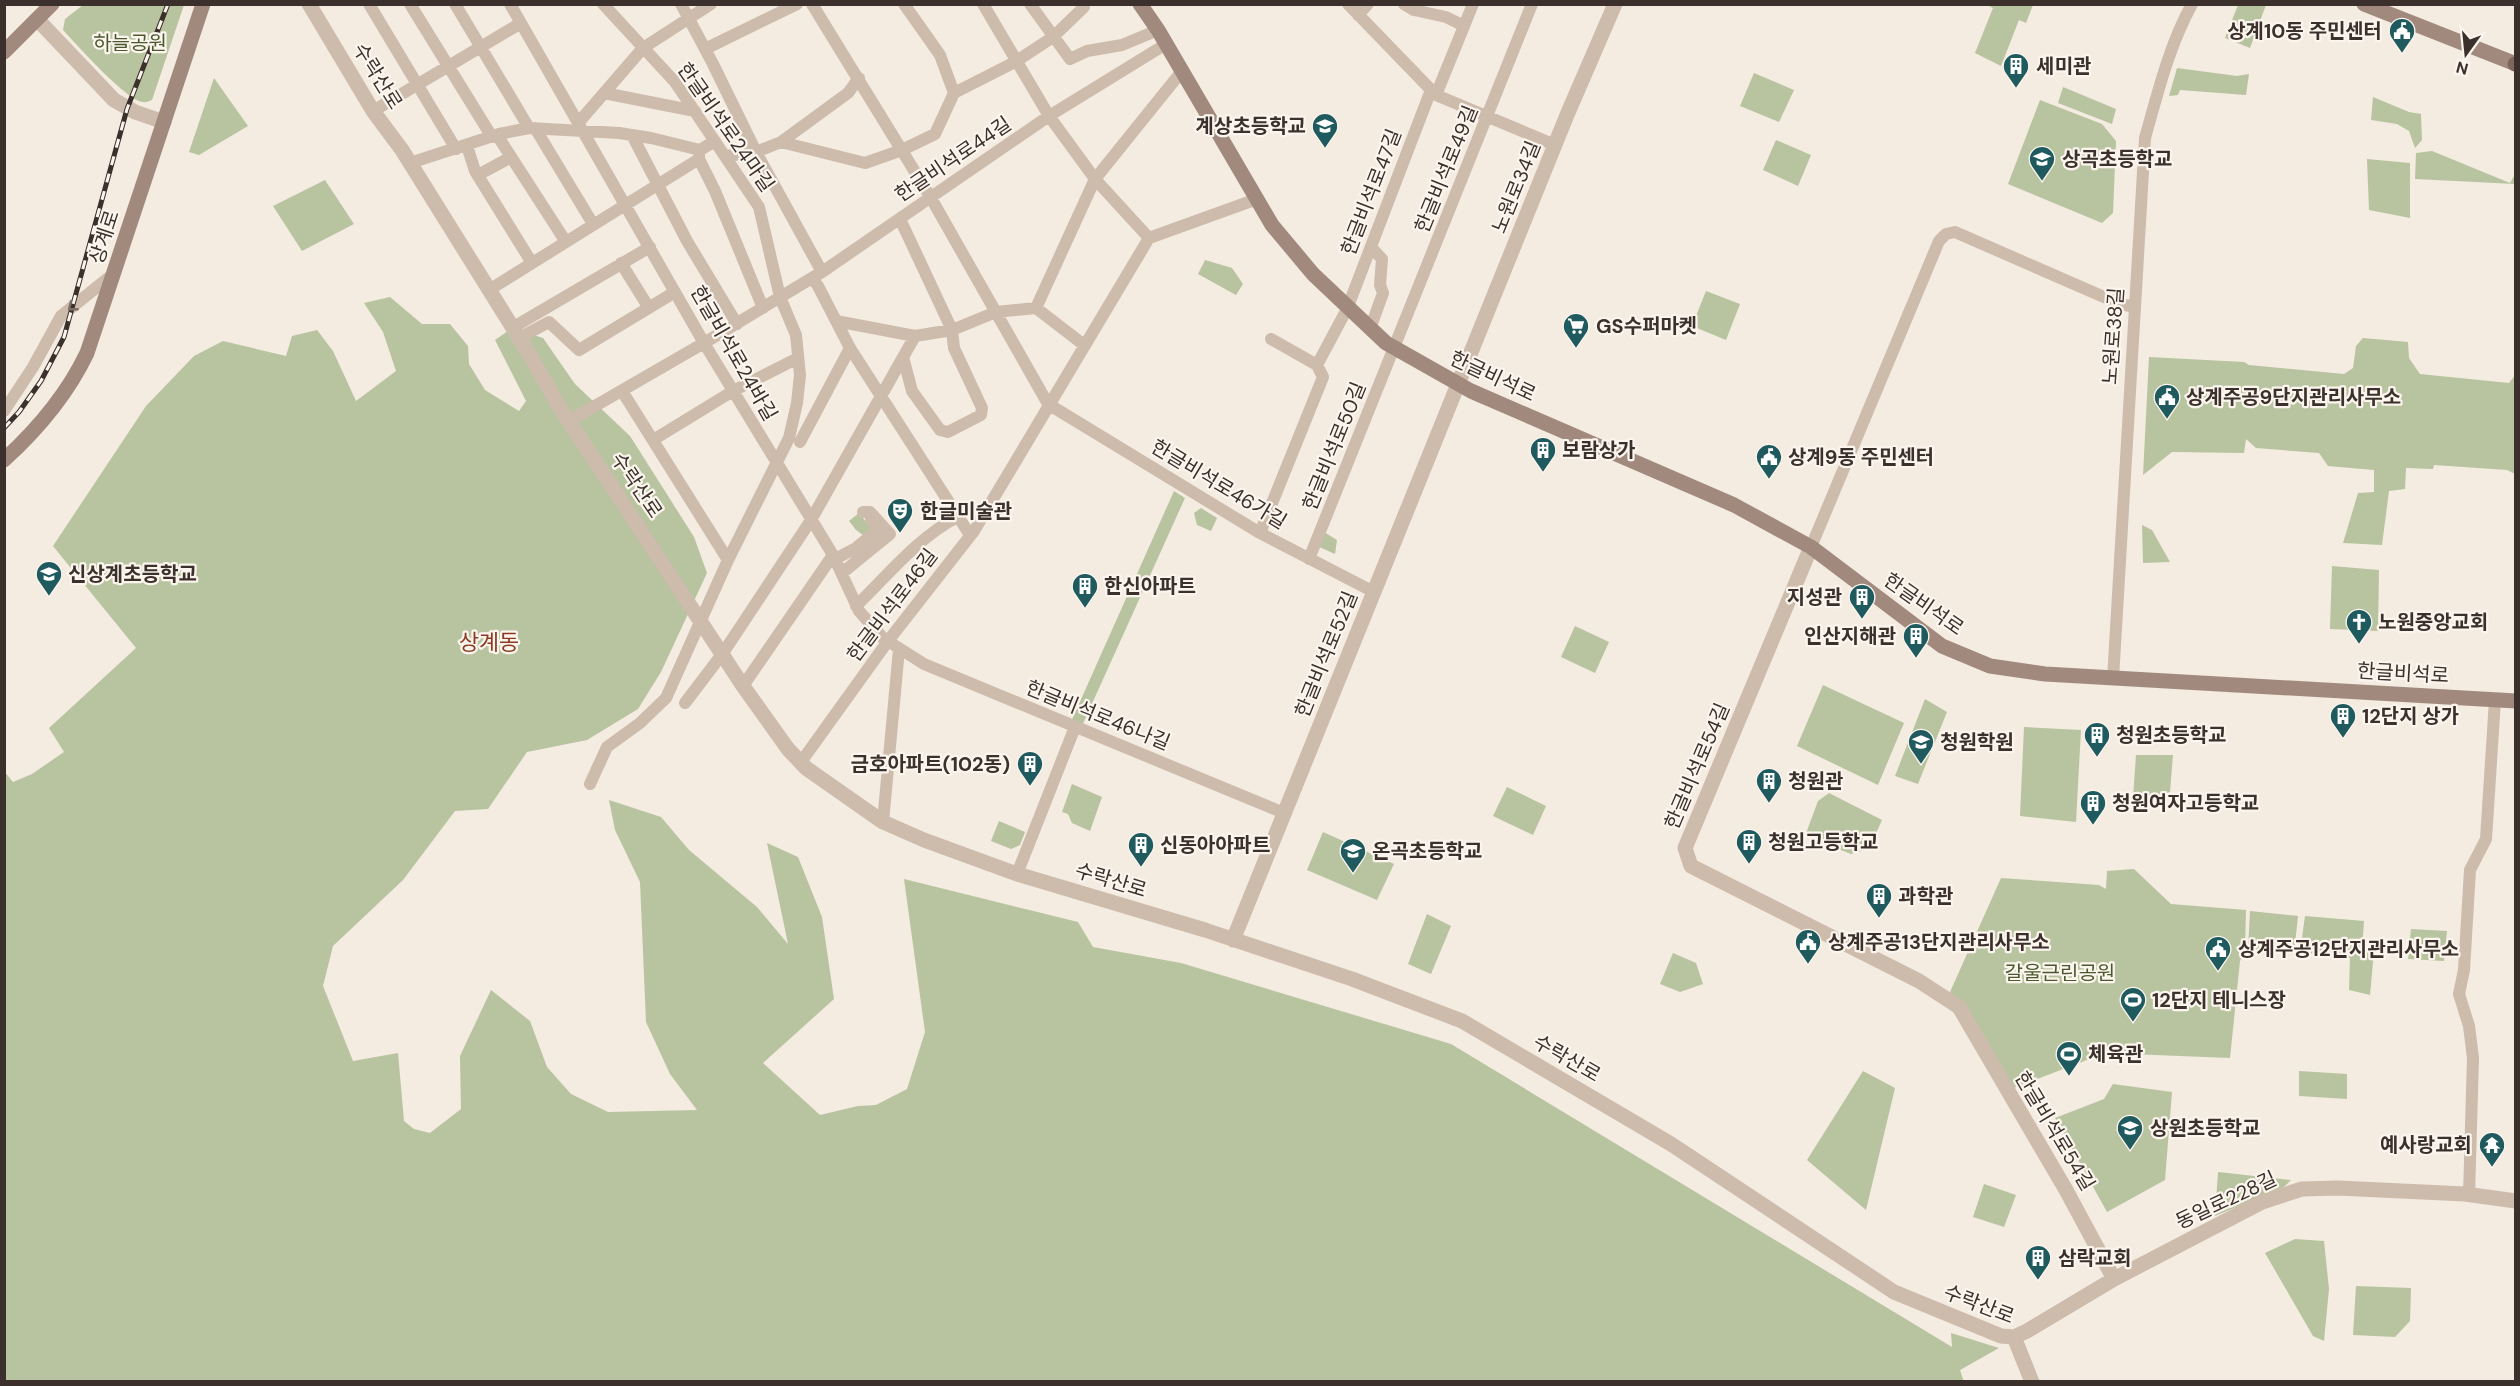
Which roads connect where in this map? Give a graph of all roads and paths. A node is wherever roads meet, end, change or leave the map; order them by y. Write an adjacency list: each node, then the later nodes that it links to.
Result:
1 (52, 4): 28 (main road)
2 (203, 4): 51 (main road, 상계로)
3 (309, 4): 47 (street, 수락산로)
4 (369, 4): 43 (street)
5 (410, 4): 40 (street)
6 (455, 4): 34 (street)
7 (510, 4): 29 (street, 한글비석로24바길)
8 (603, 4): 35 (street, 한글비석로24마길)
9 (681, 4): 27 (street)
10 (711, 4): 27 (street)
11 (797, 4): 36 (street)
12 (812, 4): 42 (street)
13 (983, 4): 38 (street)
14 (1030, 4): 32 (street)
15 (1140, 4): 31 (main road, 한글비석로)
16 (1348, 4): 26 (street)
17 (1368, 4): 26 (street)
18 (1404, 4): 30 (street)
19 (1473, 4): 30 (street, 한글비석로47길)
20 (1532, 4): 50 (street, 한글비석로49길)
21 (1615, 4): 58 (street, 노원로34길)
22 (2192, 4): 85 (street, 노원로38길)
23 (2364, 4): 39 (main road)
24 (909, 6): 46 (street)
25 (1084, 7): 32 (street)
26 (1358, 15): 44 (street)
27 (688, 18): 35 (street); 36 (street)
28 (37, 20): 37 (main road); 51 (street)
29 (521, 23): 34 (street); 52 (street, 한글비석로24바길)
30 (1464, 26): 44 (street, 한글비석로47길)
31 (1158, 30): 32 (street); 33 (main road, 한글비석로)
32 (1053, 37): 38 (street)
33 (1166, 44): 41 (main road, 한글비석로); 49 (street, 한글비석로44길)
34 (481, 47): 40 (street); 53 (street)
35 (643, 48): 45 (street); 48 (street, 한글비석로24마길)
36 (705, 49): 61 (street)
37 (4, 52)
38 (1016, 62): 46 (street); 49 (street)
39 (2515, 64)
40 (448, 67): 43 (street); 55 (street)
41 (1182, 71): 67 (street); 70 (main road, 한글비석로)
42 (859, 78): 57 (street); 60 (street)
43 (418, 85): 47 (street); 59 (street)
44 (1433, 92): 50 (street); 77 (street, 한글비석로47길)
45 (604, 93): 48 (street); 52 (street)
46 (954, 93): 60 (street)
47 (373, 111): 65 (street, 수락산로)
48 (694, 111): 56 (street, 한글비석로24마길)
49 (1049, 116): 67 (street); 69 (street, 한글비석로44길)
50 (1488, 117): 58 (street); 101 (street, 한글비석로49길)
51 (164, 122): 80 (main road, 상계로)
52 (581, 126): 53 (street); 54 (street); 71 (street, 한글비석로24바길)
53 (532, 128): 55 (street); 73 (street)
54 (632, 135): 62 (street); 68 (street)
55 (494, 136): 59 (street); 64 (street)
56 (715, 141): 62 (street); 63 (street, 한글비석로24마길)
57 (781, 142): 60 (street); 61 (street)
58 (1555, 145): 105 (street, 노원로34길)
59 (461, 147): 65 (street); 66 (street)
60 (902, 150): 69 (street)
61 (756, 152): 63 (street); 81 (street)
62 (699, 155): 68 (street); 87 (street)
63 (726, 156): 84 (street, 한글비석로24마길)
64 (511, 157): 66 (street); 75 (street)
65 (410, 163): 82 (street, 수락산로)
66 (478, 175): 78 (street)
67 (1095, 179): 74 (street); 88 (street)
68 (656, 185): 71 (street); 92 (street)
69 (931, 198): 72 (street, 한글비석로44길); 90 (street)
70 (1257, 199): 74 (street); 89 (main road, 한글비석로)
71 (625, 204): 73 (street); 76 (street, 한글비석로24바길)
72 (900, 219): 81 (street, 한글비석로44길); 94 (street)
73 (593, 224): 75 (street)
74 (1149, 238): 99 (street, 한글비석로46길)
75 (566, 242): 78 (street)
76 (650, 247): 79 (street); 83 (street, 한글비석로24바길)
77 (1371, 247): 89 (street, 한글비석로47길); 93 (street)
78 (532, 263): 82 (street)
79 (621, 263): 86 (street); 95 (street)
80 (115, 268): 110 (street, one-way to 110); 114 (main road, 상계로)
81 (817, 275): 84 (street, 한글비석로44길); 91 (street)
82 (489, 290): 95 (street, 수락산로)
83 (675, 292): 86 (street); 98 (street, 한글비석로24바길)
84 (780, 297): 87 (street, 한글비석로44길); 103 (street, 한글비석로24마길)
85 (2135, 307): 120 (street); 131 (street, 노원로38길)
86 (649, 308): 95 (street)
87 (763, 308): 92 (street, 한글비석로44길)
88 (1036, 308): 90 (street); 99 (street)
89 (1347, 309): 93 (main road, 한글비석로); 104 (street, 한글비석로47길)
90 (996, 312): 94 (street); 109 (street)
91 (836, 321): 96 (street); 100 (street)
92 (737, 324): 98 (street, 한글비석로44길)
93 (1370, 329): 101 (main road, 한글비석로)
94 (952, 330): 96 (street); 102 (street)
95 (516, 333): 111 (street, 수락산로)
96 (915, 336): 102 (street)
97 (1271, 339): 104 (street)
98 (705, 344): 106 (street, 한글비석로44길); 107 (street, 한글비석로24바길)
99 (1083, 345): 109 (street, 한글비석로46길)
100 (850, 348): 108 (street); 113 (street)
101 (1395, 348): 105 (main road, 한글비석로); 122 (street, 한글비석로50길)
102 (903, 357): 108 (street)
103 (798, 358): 107 (street); 115 (street, 한글비석로24마길)
104 (1317, 365): 118 (street)
105 (1457, 385): 120 (main road, 한글비석로); 125 (street, 한글비석로52길)
106 (622, 391): 111 (street, 한글비석로44길); 112 (street)
107 (733, 391): 112 (street); 115 (street, 한글비석로24바길)
108 (881, 394): 116 (street); 117 (street)
109 (1048, 404): 118 (street, 한글비석로46가길); 119 (street, 한글비석로46길)
110 (4, 411)
111 (569, 421): 127 (street, 수락산로)
112 (653, 440): 123 (street)
113 (800, 442)
114 (4, 460)
115 (777, 465): 117 (street, 한글비석로24바길); 123 (street, 한글비석로24마길)
116 (959, 516): 119 (street); 126 (street)
117 (811, 520): 121 (street, 한글비석로24바길); 130 (street)
118 (1260, 532): 122 (street, 한글비석로46가길)
119 (970, 535): 128 (street, 한글비석로46길)
120 (1811, 547): 131 (main road, 한글비석로); 145 (street, 한글비석로54길)
121 (834, 557): 124 (street, 한글비석로24바길); 124 (street); 132 (street)
122 (1309, 559): 125 (street, 한글비석로46가길)
123 (728, 560): 127 (street, 한글비석로24마길)
124 (842, 573): 126 (street, 한글비석로24바길)
125 (1374, 592): 139 (street, 한글비석로52길)
126 (856, 606): 128 (street, 한글비석로24바길)
127 (701, 622): 130 (street, 수락산로); 138 (street, 한글비석로24마길)
128 (888, 641): 129 (street, 한글비석로46나길); 137 (street, 한글비석로46길)
129 (900, 649): 136 (street, 한글비석로46나길); 140 (street)
130 (723, 653): 132 (street, 수락산로); 135 (street)
131 (2113, 679): 133 (main road, 한글비석로)
132 (743, 686): 137 (street, 수락산로)
133 (2495, 700): 134 (main road, 한글비석로); 143 (street)
134 (2516, 701)
135 (685, 703)
136 (1075, 727): 139 (street, 한글비석로46나길); 141 (street)
137 (801, 762): 140 (street, 수락산로)
138 (590, 784)
139 (1284, 813): 142 (street, 한글비석로52길)
140 (883, 822): 141 (street, 수락산로)
141 (1017, 874): 142 (street, 수락산로)
142 (1233, 940): 146 (street, 수락산로)
143 (2469, 1195): 144 (street, 동일로228길); 145 (street, 동일로228길)
144 (2516, 1201)
145 (2114, 1278): 146 (street, 동일로228길)
146 (2014, 1337): 147 (street, 수락산로)
147 (2032, 1382)

